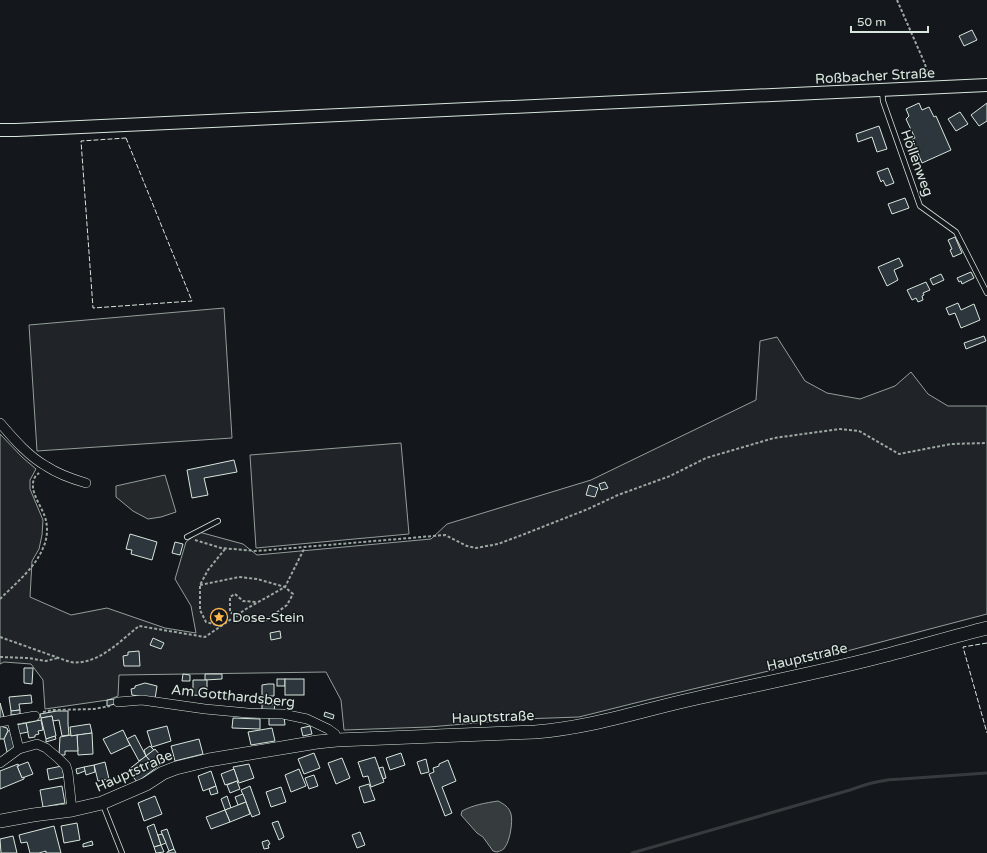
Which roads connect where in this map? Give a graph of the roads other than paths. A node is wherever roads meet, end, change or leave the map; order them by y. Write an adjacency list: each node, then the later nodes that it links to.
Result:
1 (987, 85): 2 (street, Roßbacher Straße)
2 (882, 90): 3 (street, Roßbacher Straße); 4 (lane, Höllenweg)
3 (0, 130)
4 (987, 293)
5 (0, 423): 6 (street)
6 (86, 484)
7 (218, 521): 8 (lane)
8 (187, 537)
9 (987, 628): 14 (main road, Hauptstraße)
10 (119, 702): 14 (street, Am Gotthardsberg)
11 (35, 716): 12 (street)
12 (12, 721): 13 (street); 15 (street)
13 (0, 722)
14 (337, 740): 17 (main road, Hauptstraße)
15 (19, 748): 16 (street); 18 (street)
16 (0, 763)
17 (102, 803): 18 (main road, Hauptstraße); 20 (lane)
18 (72, 810): 19 (main road, Hauptstraße)
19 (0, 821)
20 (122, 853)

